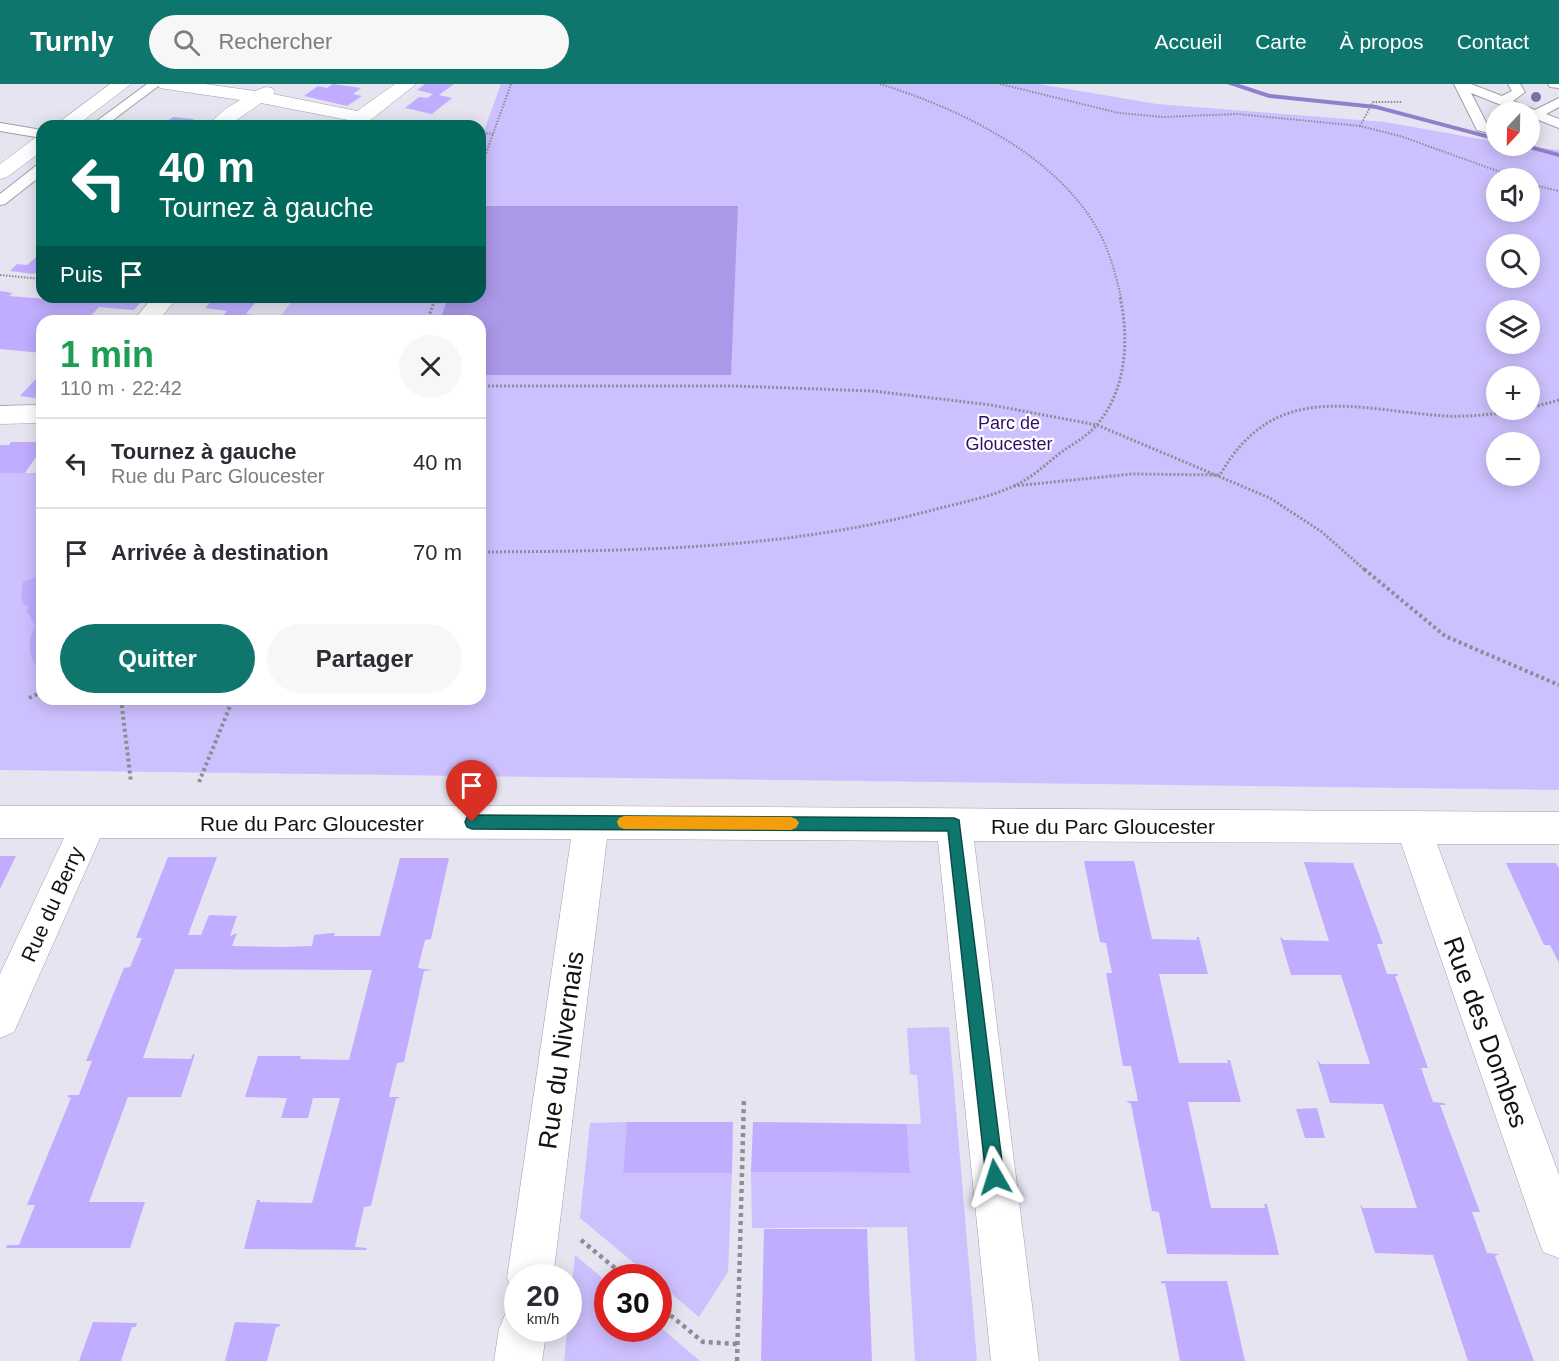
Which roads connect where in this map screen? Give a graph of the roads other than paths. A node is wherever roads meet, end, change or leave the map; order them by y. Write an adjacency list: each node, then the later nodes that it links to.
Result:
1 (122, 84): 15 (street)
2 (155, 84): 16 (lane)
3 (166, 84): 8 (street)
4 (278, 84): 8 (street)
5 (407, 84): 19 (street)
6 (1460, 84): 9 (lane); 22 (lane)
7 (1514, 84): 9 (lane)
8 (258, 97): 17 (street); 18 (street)
9 (1503, 101)
10 (1559, 102): 11 (lane)
11 (1540, 112)
12 (1559, 114): 13 (lane)
13 (1540, 115)
14 (1540, 118): 20 (lane)
15 (72, 120)
16 (105, 120)
17 (224, 120)
18 (348, 120)
19 (359, 120)
20 (1559, 124)
21 (0, 127): 23 (lane)
22 (1486, 128)
23 (36, 133)
24 (36, 146): 25 (street)
25 (0, 173)
26 (36, 173): 27 (lane)
27 (0, 201)
28 (161, 303): 29 (street)
29 (151, 315)
30 (36, 414): 31 (street)
31 (0, 415)
32 (0, 822): 33 (street, Rue du Parc Gloucester)
33 (89, 822): 34 (street, Rue du Parc Gloucester); 38 (street, Rue du Berry)
34 (591, 822): 35 (street, Rue du Parc Gloucester); 40 (street, Rue du Nivernais)
35 (954, 825): 36 (street, Rue du Parc Gloucester); 43 (street)
36 (1413, 827): 37 (street, Rue du Parc Gloucester); 39 (street, Rue des Dombes)
37 (1559, 828)
38 (0, 1018)
39 (1559, 1236)
40 (532, 1264)
41 (521, 1342): 42 (street)
42 (519, 1361)
43 (1016, 1361)

